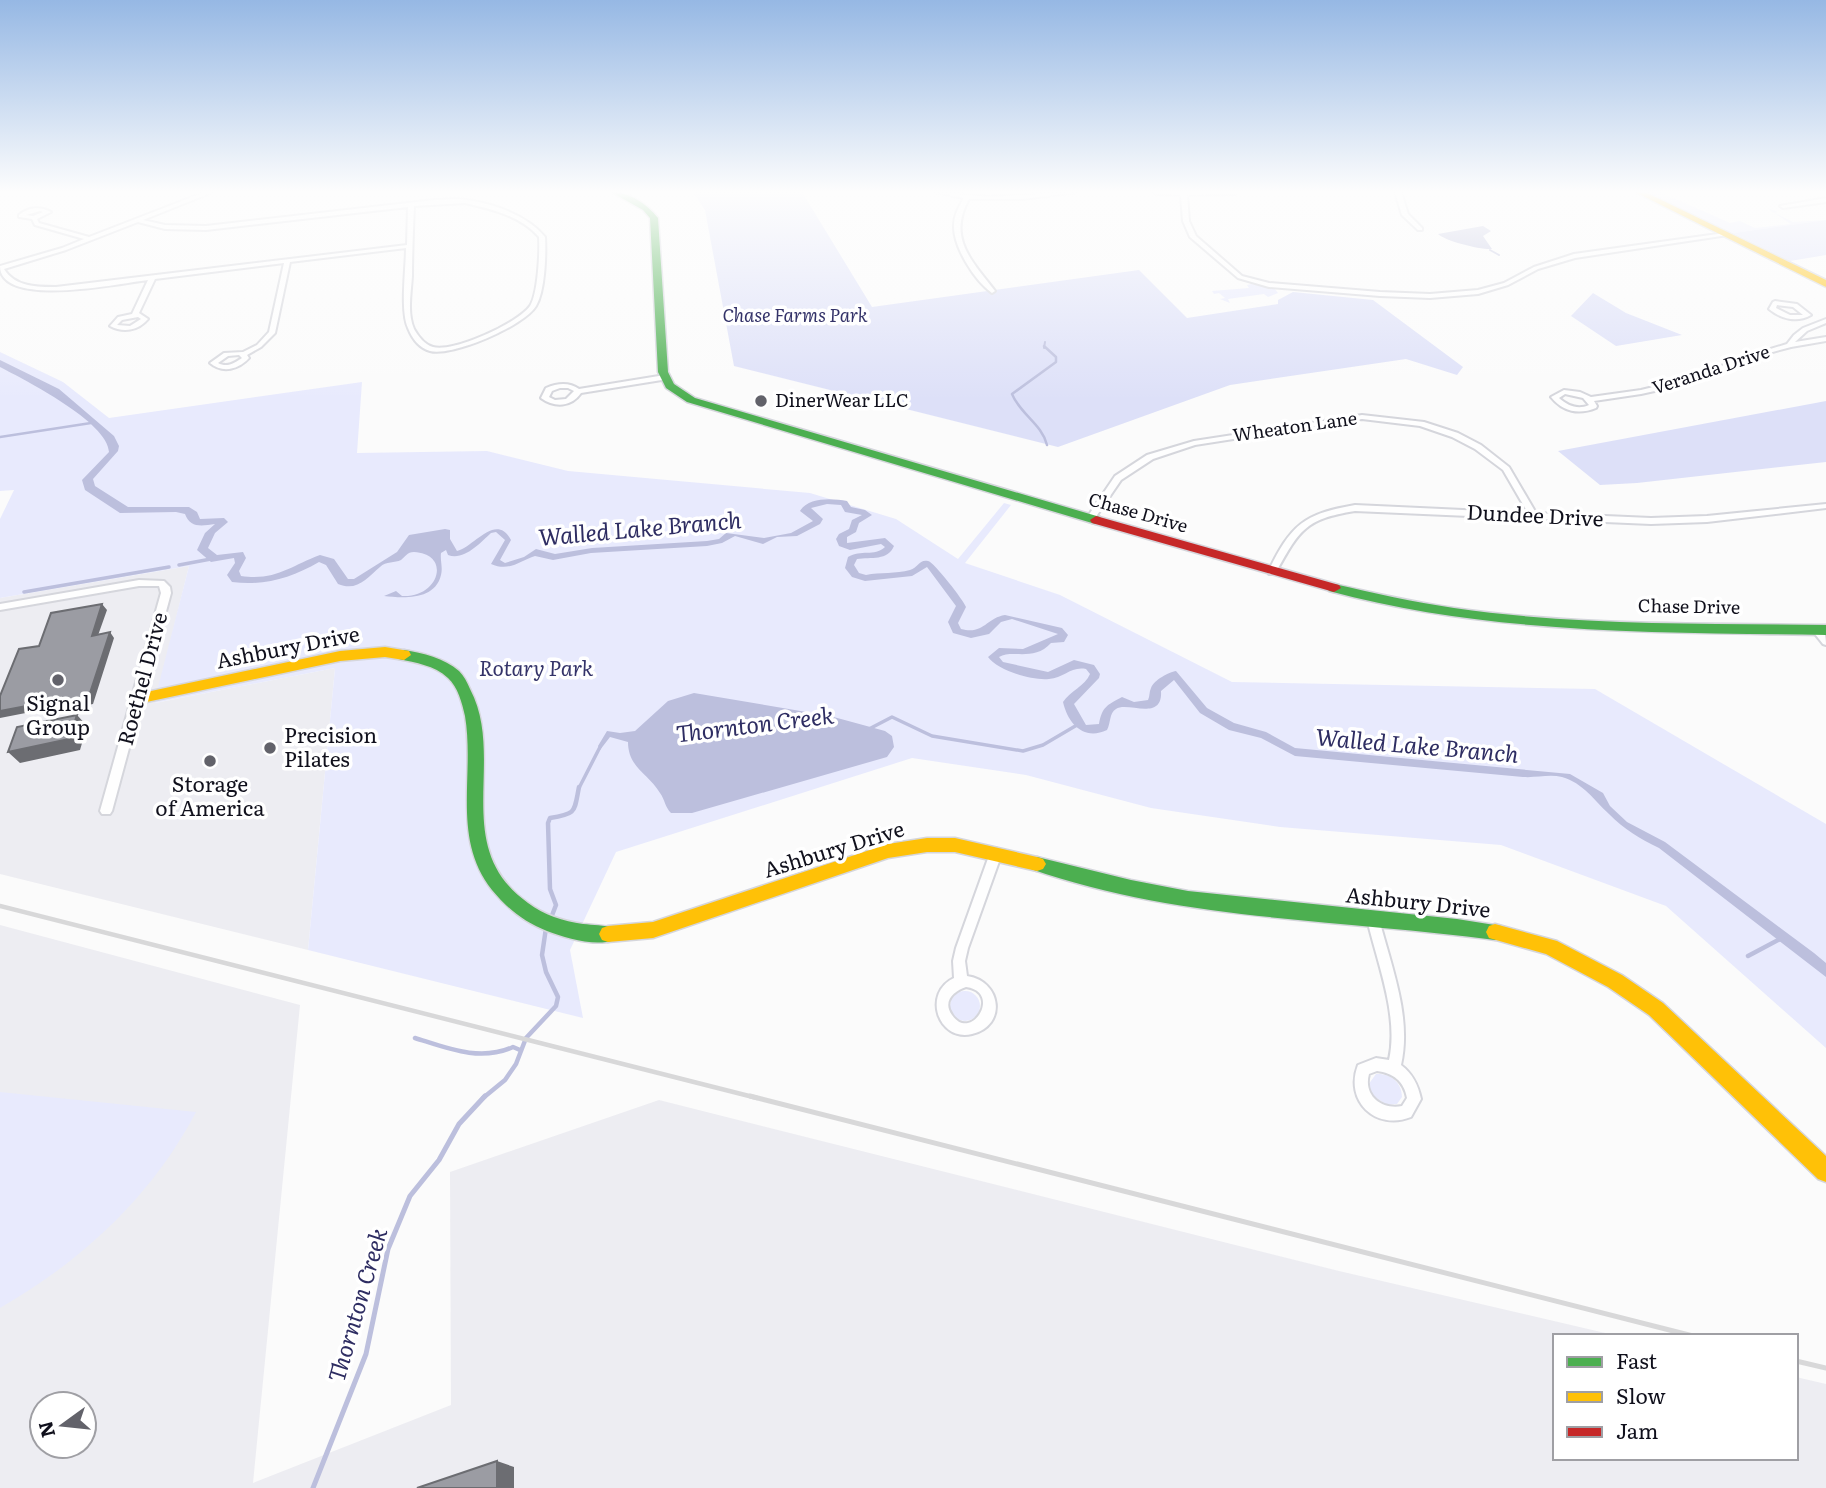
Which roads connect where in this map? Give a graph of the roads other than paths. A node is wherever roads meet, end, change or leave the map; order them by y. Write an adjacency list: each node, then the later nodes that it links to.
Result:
1 (24, 261): 11 (street)
2 (284, 261): 12 (street)
3 (287, 261): 20 (street)
4 (409, 261): 5 (street)
5 (540, 261)
6 (657, 261): 21 (street)
7 (969, 261): 14 (street)
8 (1220, 261): 9 (street)
9 (1553, 261)
10 (1780, 261): 13 (street)
11 (1, 268): 12 (street)
12 (152, 278): 15 (street)
13 (1826, 284)
14 (992, 291)
15 (135, 315)
16 (1805, 317): 16 (street); 17 (street)
17 (1822, 322): 19 (street, Veranda Drive)
18 (1826, 339): 19 (street, Veranda Drive)
19 (1790, 345): 23 (street, Veranda Drive)
20 (244, 354)
21 (665, 377): 22 (street); 26 (street, Chase Drive)
22 (578, 391)
23 (1590, 399)
24 (1826, 506): 25 (street, Dundee Drive)
25 (1533, 515): 26 (street, Wheaton Lane); 27 (street, Dundee Drive)
26 (1090, 519): 27 (street, Chase Drive)
27 (1272, 572): 29 (street, Chase Drive)
28 (0, 607): 30 (street, Roethel Drive)
29 (1823, 634)
30 (137, 699): 31 (street, Roethel Drive); 32 (street, Ashbury Drive)
31 (106, 811)
32 (996, 853): 33 (street, Ashbury Drive); 34 (street)
33 (1373, 919): 35 (street); 36 (street, Ashbury Drive)
34 (961, 983)
35 (1394, 1068)
36 (1826, 1171)

